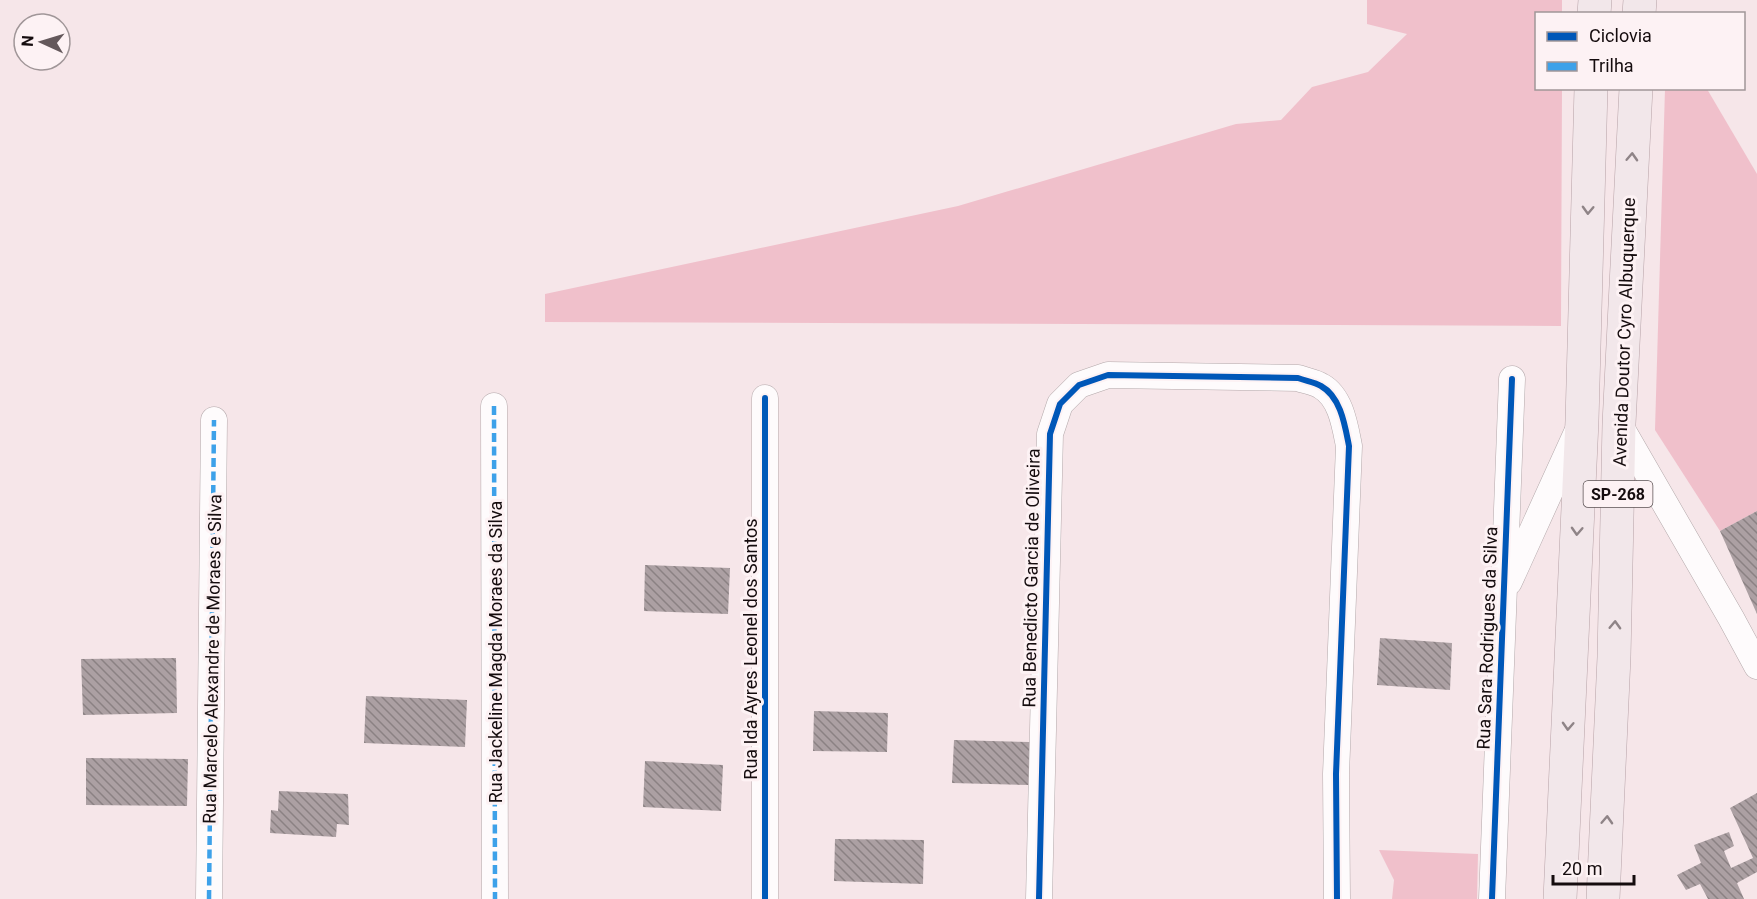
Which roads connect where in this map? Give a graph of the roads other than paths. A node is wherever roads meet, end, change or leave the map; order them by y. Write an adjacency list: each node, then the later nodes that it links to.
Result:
1 (1591, 90): 7 (main road, SP-268, one-way to 7)
2 (1636, 90): 8 (main road, Avenida Doutor Cyro Albuquerque / SP-268, one-way to 2)
3 (1512, 379): 9 (street, Rua Sara Rodrigues da Silva)
4 (765, 398): 13 (street, Rua Ida Ayres Leonel dos Santos)
5 (494, 406): 12 (street, Rua Jackeline Magda Moraes da Silva)
6 (214, 420): 11 (street, Rua Marcelo Alexandre de Moraes e Silva)
7 (1582, 421): 9 (street); 17 (main road, SP-268, one-way to 17)
8 (1619, 424): 10 (street); 18 (main road, Avenida Doutor Cyro Albuquerque / SP-268, one-way to 8)
9 (1504, 594): 16 (street, Rua Sara Rodrigues da Silva)
10 (1757, 666)
11 (209, 899)
12 (495, 899)
13 (765, 899)
14 (1039, 899): 15 (street, Rua Benedicto Garcia de Oliveira)
15 (1336, 899)
16 (1492, 899)
17 (1560, 899)
18 (1603, 899)

